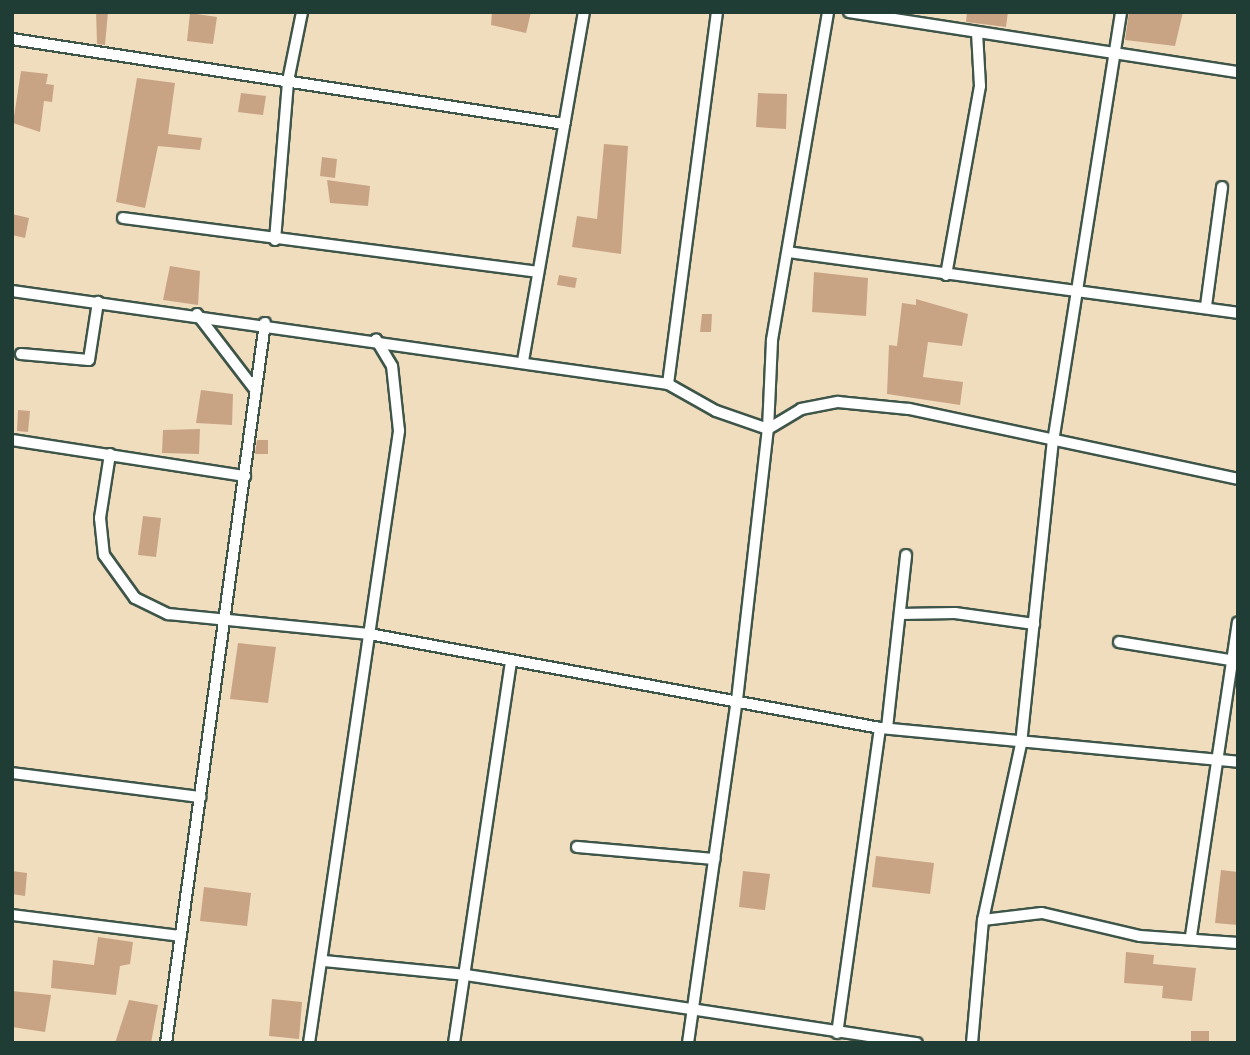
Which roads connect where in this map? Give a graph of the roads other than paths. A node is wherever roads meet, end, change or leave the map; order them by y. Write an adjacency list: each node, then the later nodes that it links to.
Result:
1 (302, 12): 11 (street)
2 (584, 12): 12 (street)
3 (717, 12): 29 (street)
4 (828, 12): 16 (street)
5 (849, 12): 7 (street)
6 (1121, 12): 9 (street)
7 (977, 32): 9 (street); 18 (street)
8 (12, 40): 11 (street)
9 (1114, 53): 10 (street); 20 (street)
10 (1238, 72)
11 (288, 81): 12 (street); 15 (street)
12 (564, 124): 17 (street)
13 (1222, 187): 22 (street)
14 (124, 218): 15 (street)
15 (275, 240): 17 (street)
16 (788, 252): 18 (street); 31 (street)
17 (538, 272): 28 (street)
18 (946, 275): 20 (street)
19 (12, 291): 21 (street)
20 (1077, 294): 22 (street); 33 (street)
21 (98, 302): 24 (street); 27 (street)
22 (1206, 306): 23 (street)
23 (1238, 313)
24 (197, 314): 25 (street); 30 (street)
25 (265, 323): 26 (street); 30 (street)
26 (376, 339): 28 (street); 42 (street)
27 (22, 354)
28 (523, 360): 29 (street)
29 (668, 384): 31 (street)
30 (256, 391): 35 (street)
31 (768, 429): 33 (street); 46 (street)
32 (12, 440): 34 (street)
33 (1053, 442): 36 (street); 41 (street)
34 (110, 454): 35 (street); 39 (street)
35 (246, 476): 39 (street)
36 (1238, 479)
37 (906, 555): 38 (street)
38 (900, 614): 41 (street); 47 (street)
39 (227, 620): 42 (street); 52 (street)
40 (1238, 622): 45 (street)
41 (1034, 624): 48 (street)
42 (369, 634): 44 (street); 60 (street)
43 (1119, 642): 45 (street)
44 (511, 660): 46 (street); 61 (street)
45 (1236, 661): 49 (street)
46 (737, 700): 47 (street); 54 (street)
47 (883, 728): 48 (street); 63 (street)
48 (1021, 744): 49 (street); 56 (street)
49 (1221, 759): 50 (street); 58 (street)
50 (1238, 762)
51 (12, 773): 52 (street)
52 (200, 797): 57 (street)
53 (577, 847): 54 (street)
54 (714, 859): 62 (street)
55 (12, 915): 57 (street)
56 (983, 919): 58 (street); 69 (street)
57 (181, 936): 64 (street)
58 (1191, 936): 59 (street)
59 (1238, 943)
60 (324, 961): 61 (street); 65 (street)
61 (467, 975): 62 (street); 66 (street)
62 (692, 1009): 63 (street); 67 (street)
63 (837, 1032): 68 (street)
64 (166, 1043)
65 (309, 1043)
66 (454, 1043)
67 (688, 1043)
68 (917, 1043)
69 (972, 1043)

